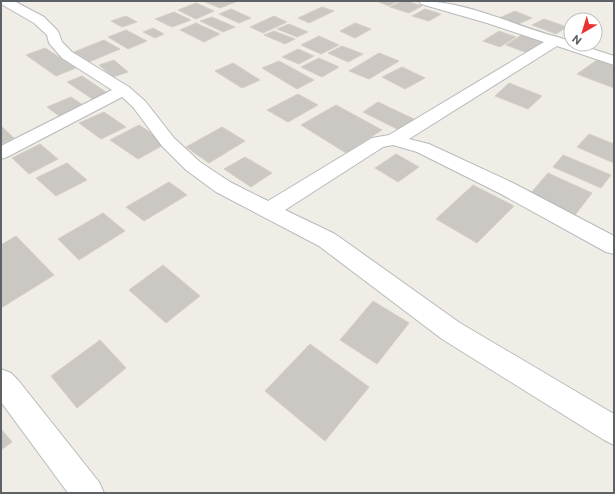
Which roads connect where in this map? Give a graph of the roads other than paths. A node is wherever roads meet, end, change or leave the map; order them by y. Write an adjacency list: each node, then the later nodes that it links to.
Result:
1 (5, 1): 5 (street)
2 (425, 1): 3 (street)
3 (556, 41): 4 (street); 6 (street)
4 (614, 61)
5 (123, 90): 7 (street); 8 (street)
6 (394, 140): 8 (street); 9 (street)
7 (1, 153)
8 (269, 210): 11 (street)
9 (614, 246)
10 (1, 382): 12 (street)
11 (614, 430)
12 (88, 493)

